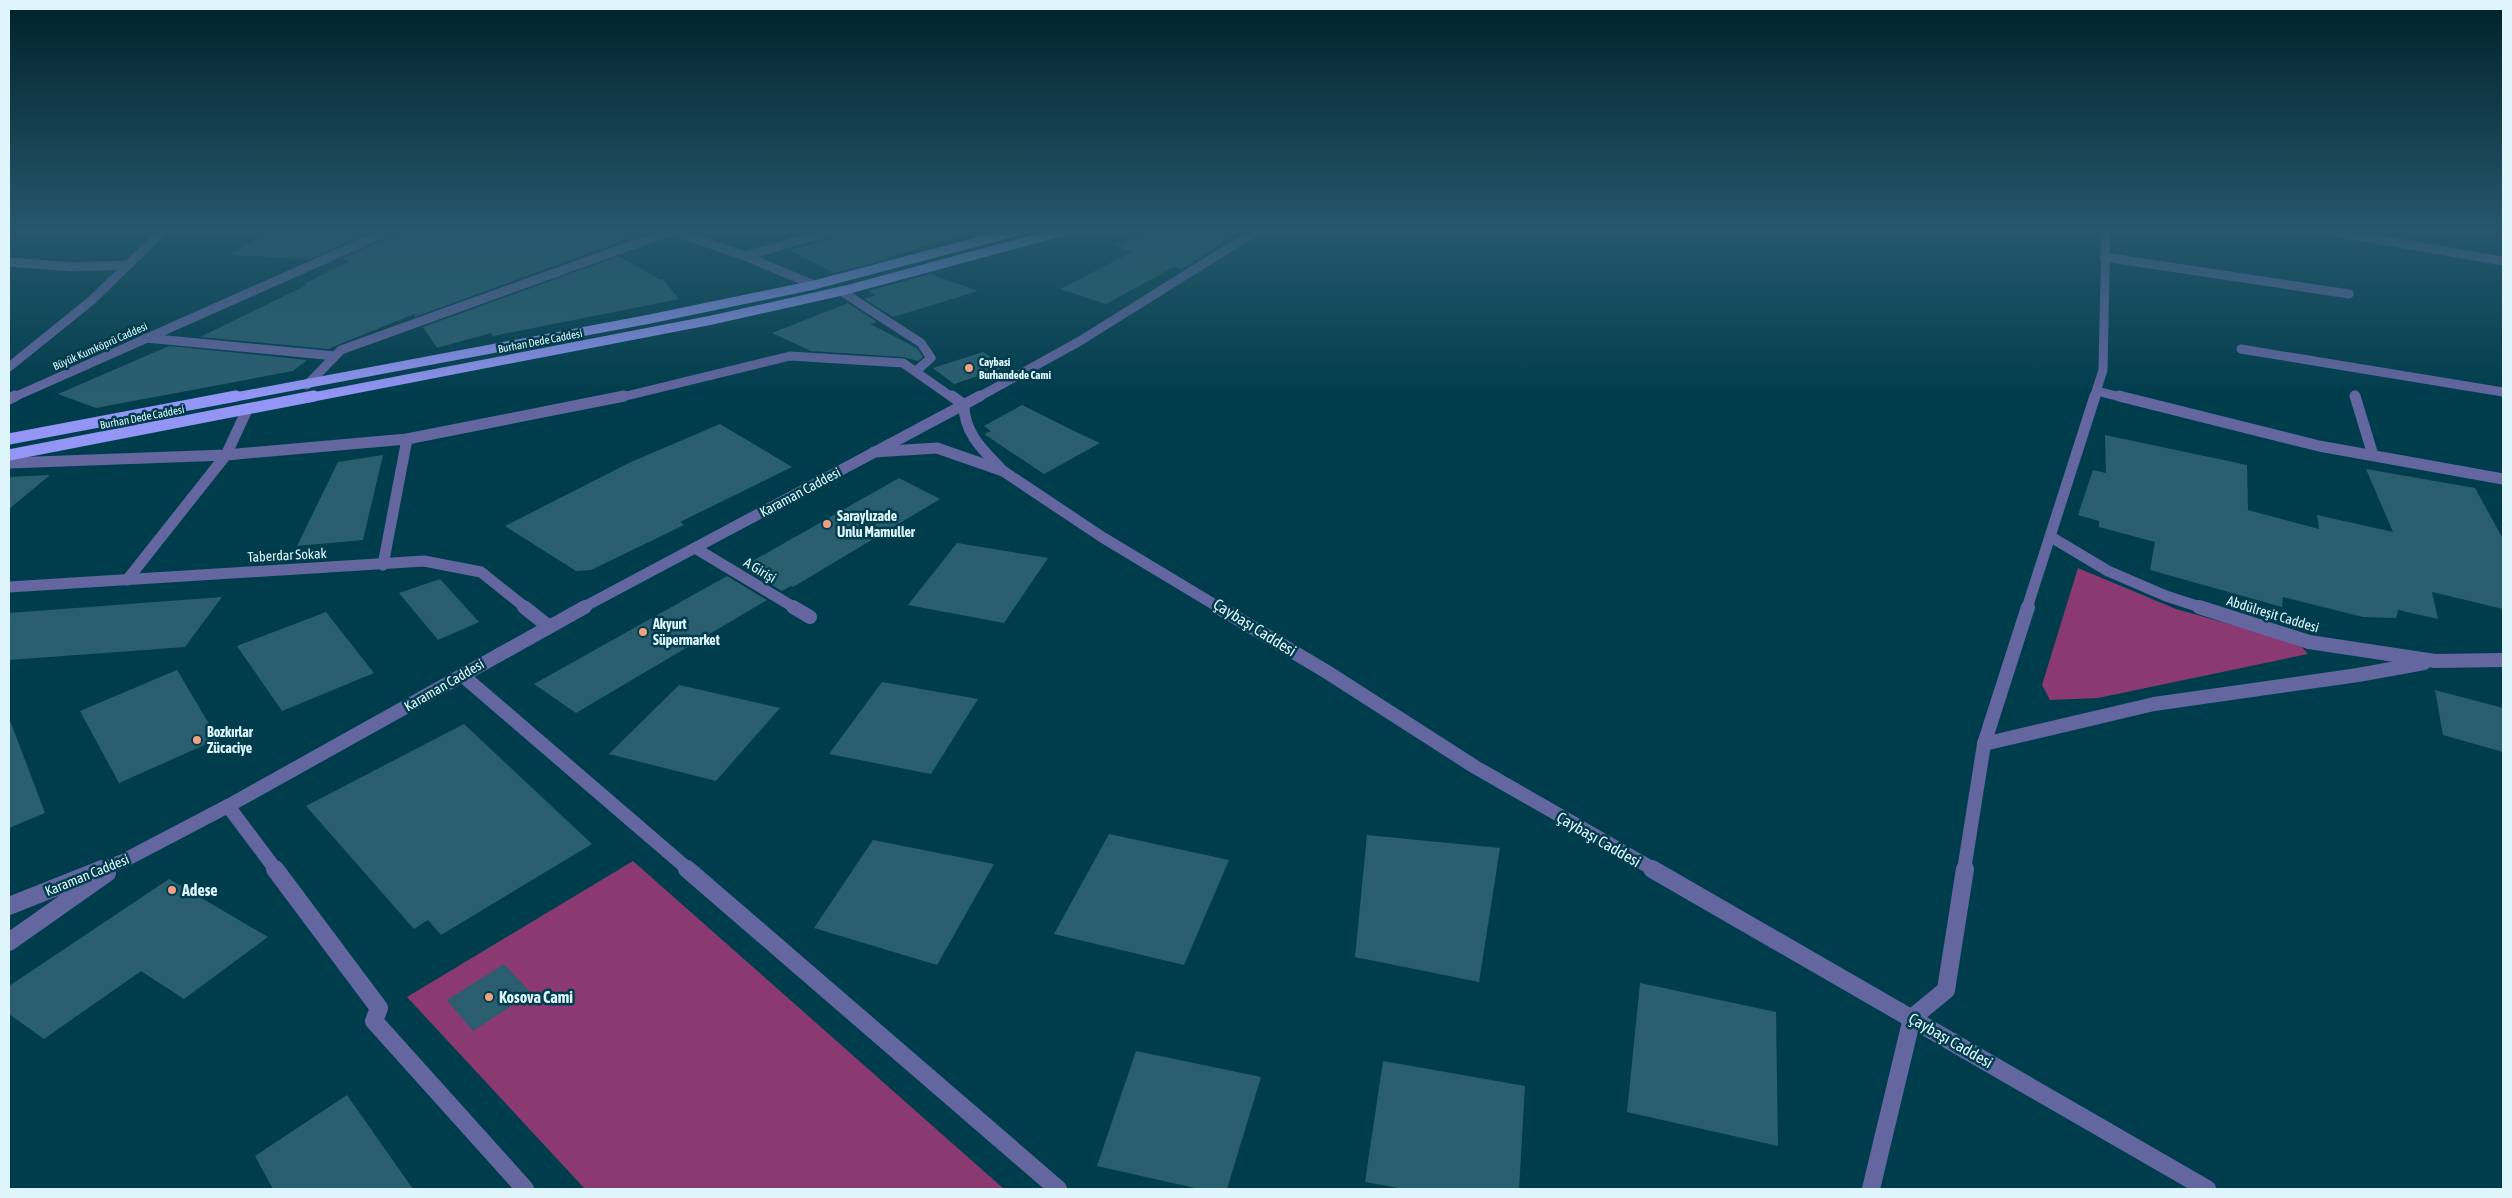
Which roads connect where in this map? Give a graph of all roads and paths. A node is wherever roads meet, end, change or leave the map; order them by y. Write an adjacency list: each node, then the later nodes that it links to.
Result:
1 (107, 285): 14 (street)
2 (266, 285): 11 (street, Büyük Kumköprü Caddesi)
3 (519, 285): 13 (street)
4 (814, 285): 16 (main road, Burhan Dede Caddesi)
5 (864, 285): 9 (main road, Burhan Dede Caddesi)
6 (1170, 285): 21 (street, Karaman Caddesi)
7 (2104, 285): 17 (street)
8 (2289, 285): 10 (street)
9 (841, 291): 15 (street); 22 (main road, Burhan Dede Caddesi)
10 (2349, 294)
11 (146, 338): 13 (street); 20 (street, Büyük Kumköprü Caddesi)
12 (2241, 349): 18 (street)
13 (335, 356): 16 (street)
14 (9, 367)
15 (916, 371): 21 (street); 24 (street)
16 (307, 385): 23 (main road, Burhan Dede Caddesi)
17 (2097, 391): 28 (street); 32 (street)
18 (2503, 392)
19 (2355, 395): 28 (street)
20 (9, 399)
21 (964, 405): 25 (street, Karaman Caddesi); 30 (street)
22 (247, 410): 26 (main road, Burhan Dede Caddesi); 27 (street)
23 (9, 439)
24 (407, 439): 27 (street); 34 (street)
25 (874, 452): 30 (street); 33 (street, Karaman Caddesi)
26 (9, 455)
27 (226, 455): 29 (street); 35 (street)
28 (2373, 456): 31 (street)
29 (9, 463)
30 (1002, 471): 47 (street, Çaybaşı Caddesi)
31 (2503, 479)
32 (2051, 536): 40 (street, Abdülreşit Caddesi); 42 (street)
33 (695, 548): 37 (street, A Girişi); 38 (street, Karaman Caddesi)
34 (383, 565): 35 (street, Taberdar Sokak); 38 (street, Taberdar Sokak)
35 (127, 580): 36 (street, Taberdar Sokak)
36 (9, 587)
37 (810, 617)
38 (548, 626): 41 (street, Karaman Caddesi)
39 (2503, 660): 40 (street, Abdülreşit Caddesi)
40 (2435, 661): 42 (street)
41 (462, 675): 43 (street, Karaman Caddesi); 49 (street)
42 (1984, 744): 47 (street)
43 (228, 806): 44 (street, Karaman Caddesi); 48 (street)
44 (123, 861): 45 (street, Karaman Caddesi); 46 (street)
45 (9, 906)
46 (9, 942)
47 (1912, 1018): 50 (street); 51 (street, Çaybaşı Caddesi)
48 (525, 1189)
49 (1058, 1189)
50 (1871, 1189)
51 (2207, 1189)

